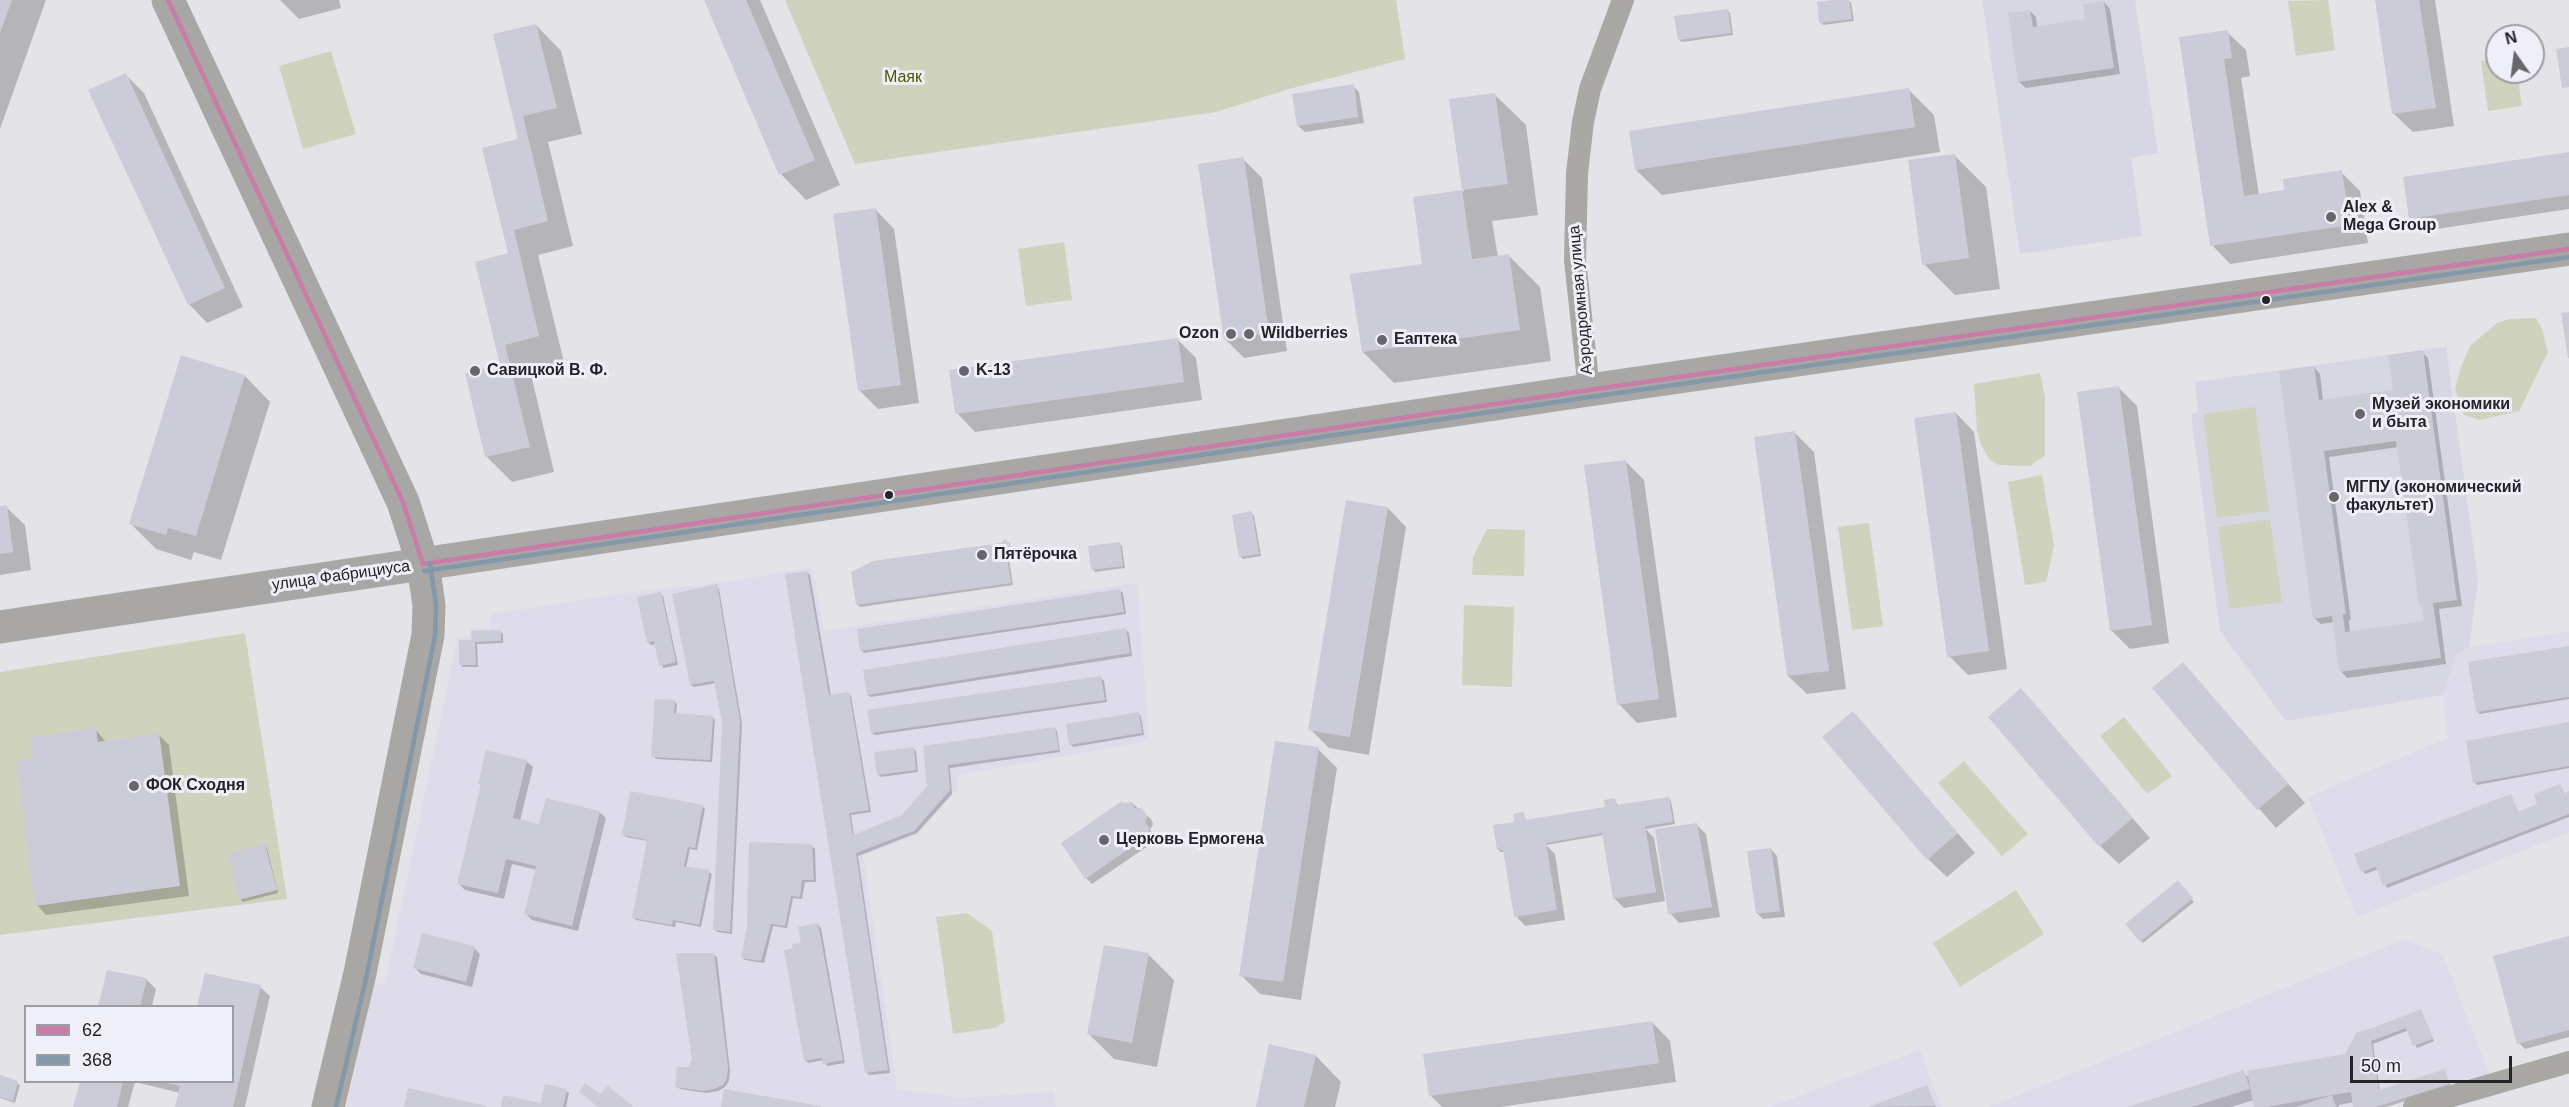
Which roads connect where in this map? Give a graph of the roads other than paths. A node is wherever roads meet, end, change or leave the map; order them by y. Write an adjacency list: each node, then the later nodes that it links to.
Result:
1 (168, 0): 5 (main road)
2 (1623, 0): 4 (street, Аэродромная улица)
3 (2569, 249): 4 (main road, улица Фабрициуса)
4 (1589, 390): 5 (main road, улица Фабрициуса)
5 (423, 564): 6 (main road, улица Фабрициуса); 8 (main road)
6 (0, 627)
7 (2569, 1062): 9 (street)
8 (328, 1107)
9 (2414, 1107)

